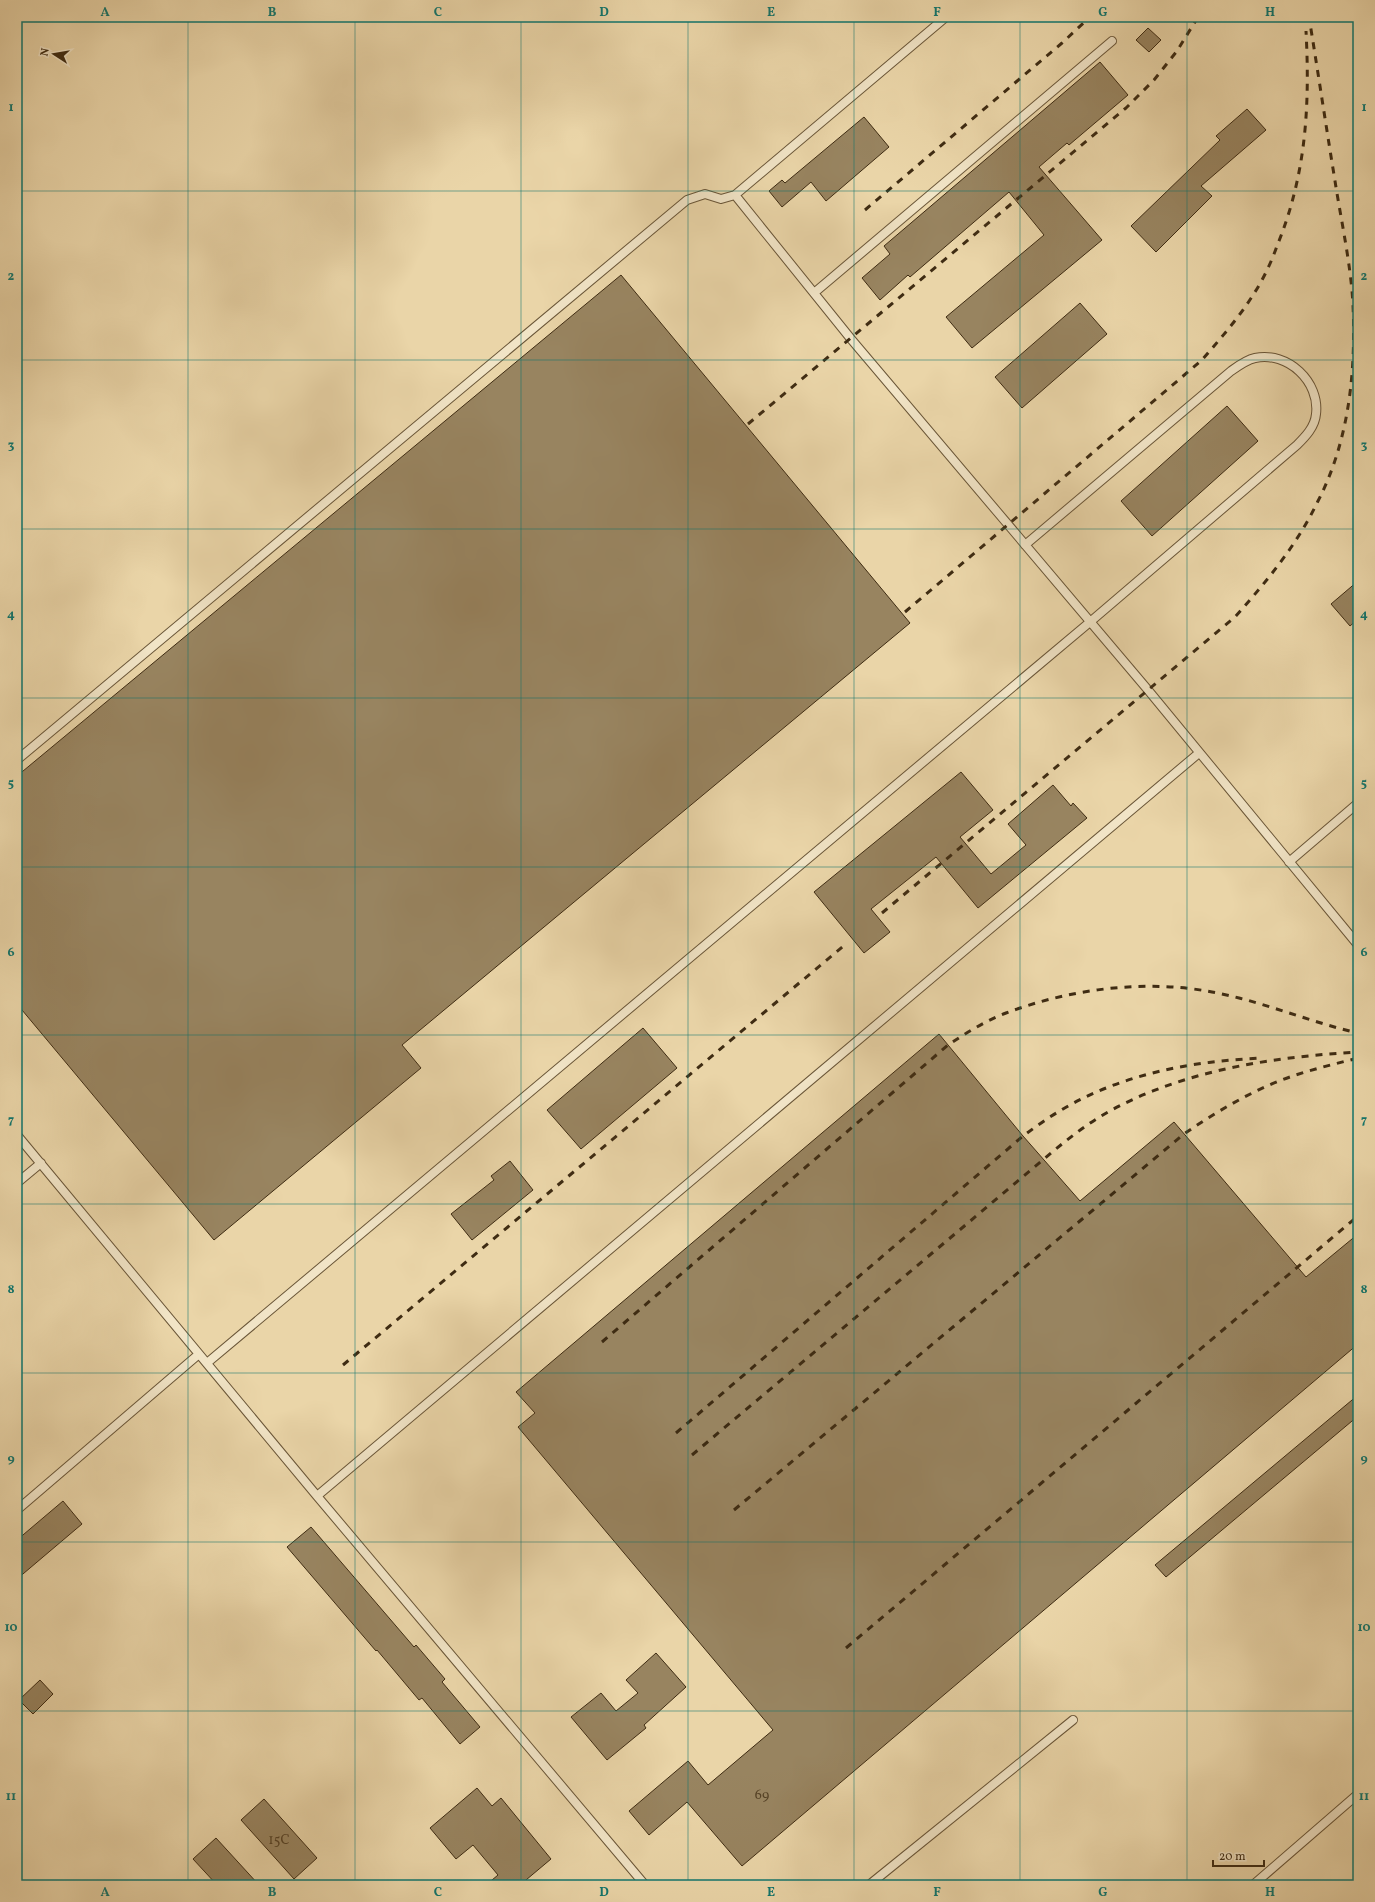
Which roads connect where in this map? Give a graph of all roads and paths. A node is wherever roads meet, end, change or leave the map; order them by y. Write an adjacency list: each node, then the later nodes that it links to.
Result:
1 (946, 17): 3 (lane)
2 (1112, 41): 4 (lane)
3 (735, 194): 4 (lane); 8 (lane)
4 (814, 293): 5 (lane)
5 (1025, 545): 6 (lane); 6 (lane)
6 (1090, 622): 7 (lane); 16 (lane)
7 (1199, 753): 10 (lane); 17 (lane)
8 (17, 760)
9 (1358, 803): 10 (lane)
10 (1289, 862): 11 (lane)
11 (1358, 945)
12 (17, 1135): 13 (lane)
13 (41, 1164): 14 (lane); 15 (lane)
14 (17, 1183)
15 (199, 1354): 16 (lane); 18 (lane)
16 (207, 1363): 17 (lane)
17 (317, 1496): 23 (lane)
18 (17, 1510)
19 (1073, 1720): 24 (lane)
20 (1358, 1794): 25 (lane)
21 (317, 1885): 22 (lane)
22 (330, 1885)
23 (645, 1885)
24 (869, 1885)
25 (1253, 1885)

